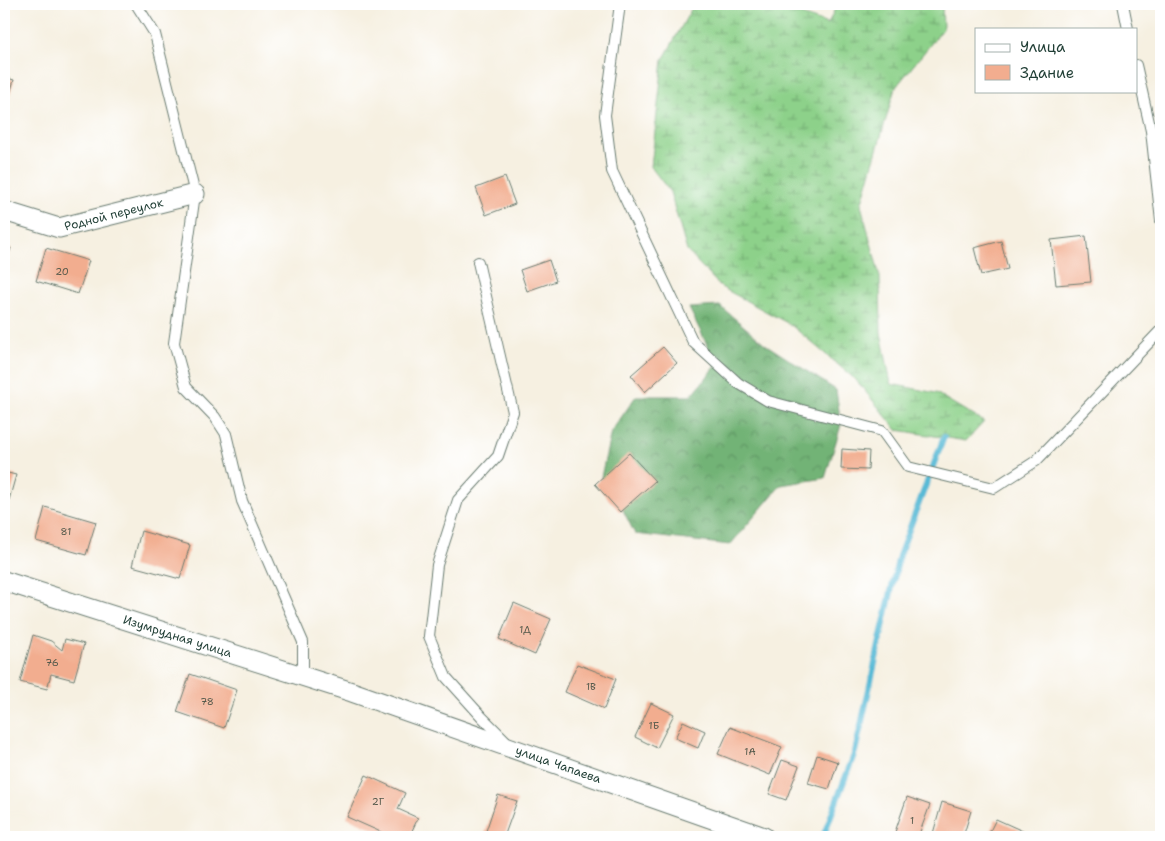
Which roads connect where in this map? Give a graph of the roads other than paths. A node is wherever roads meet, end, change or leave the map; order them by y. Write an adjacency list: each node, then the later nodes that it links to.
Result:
1 (136, 4): 6 (lane)
2 (620, 4): 10 (lane)
3 (1123, 4): 4 (lane)
4 (1128, 28)
5 (1138, 74): 8 (lane)
6 (195, 194): 7 (street, Родной переулок); 12 (lane)
7 (4, 211)
8 (1161, 221)
9 (478, 262): 14 (lane)
10 (1161, 330)
11 (4, 581): 12 (street, Изумрудная улица)
12 (303, 677): 13 (street, Изумрудная улица)
13 (352, 692): 14 (street, улица Чапаева)
14 (515, 750): 15 (street, улица Чапаева)
15 (764, 837)

